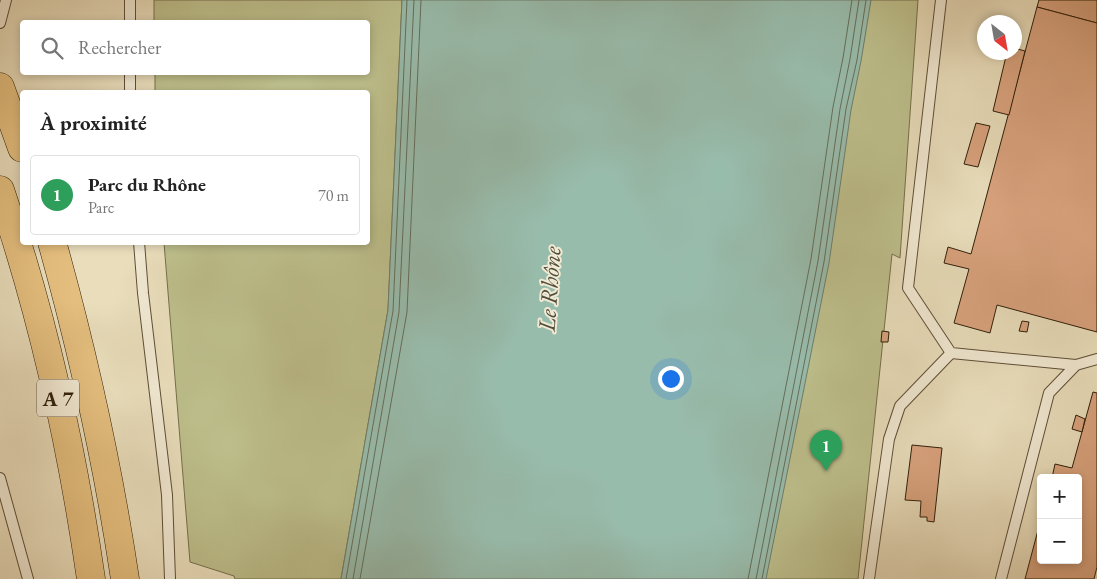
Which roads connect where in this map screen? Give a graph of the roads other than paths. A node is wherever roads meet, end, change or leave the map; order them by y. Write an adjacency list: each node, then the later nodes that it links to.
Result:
1 (6, 0): 5 (lane)
2 (130, 0): 4 (lane)
3 (941, 0): 13 (lane)
4 (130, 20)
5 (0, 23)
6 (130, 75): 8 (lane)
7 (0, 87): 9 (highway)
8 (130, 90)
9 (20, 141)
10 (0, 190): 18 (highway, A 7)
11 (53, 245): 19 (highway, A 7)
12 (139, 245): 20 (lane)
13 (952, 353): 15 (lane); 21 (lane)
14 (1097, 359): 15 (lane)
15 (1076, 365): 22 (lane)
16 (0, 478): 17 (lane)
17 (28, 579)
18 (91, 579)
19 (125, 579)
20 (170, 579)
21 (869, 579)
22 (1001, 579)

